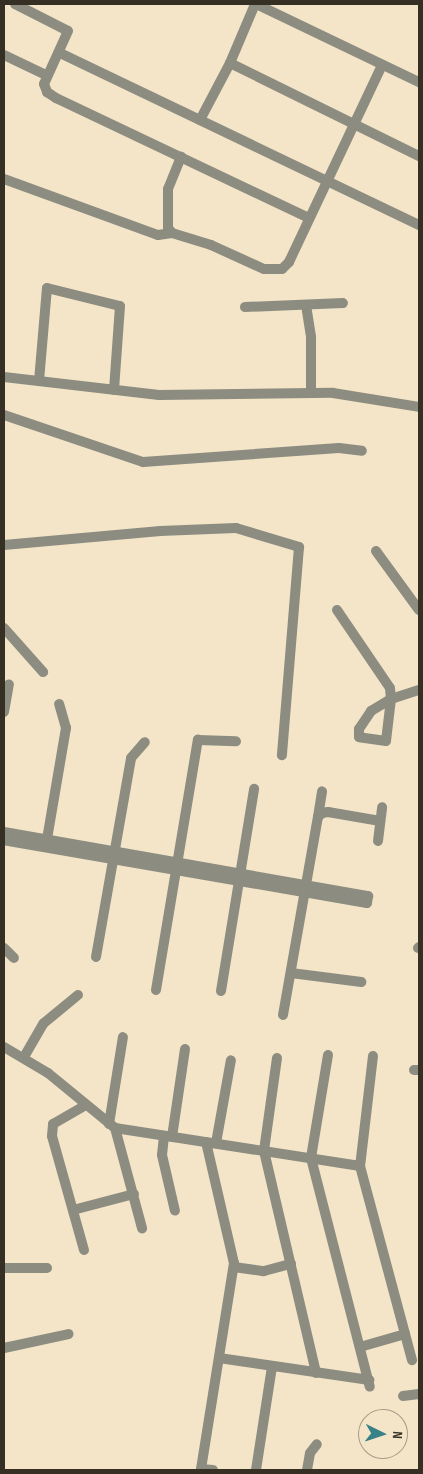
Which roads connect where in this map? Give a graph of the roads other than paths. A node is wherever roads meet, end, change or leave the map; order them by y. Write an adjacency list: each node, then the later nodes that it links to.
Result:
1 (15, 4): 3 (street)
2 (256, 4): 5 (street); 6 (street)
3 (60, 53): 7 (street); 9 (street)
4 (4, 55): 7 (street)
5 (230, 63): 9 (street); 10 (street)
6 (382, 64): 8 (street); 10 (street)
7 (46, 75): 12 (street)
8 (419, 82)
9 (200, 120): 14 (street)
10 (353, 124): 11 (street); 14 (street)
11 (419, 156)
12 (181, 157): 15 (street); 17 (street)
13 (4, 179): 17 (street)
14 (328, 182): 15 (street); 16 (street)
15 (309, 218): 17 (street)
16 (419, 225)
17 (172, 233)
18 (343, 303): 19 (street)
19 (306, 305): 20 (street); 24 (street)
20 (245, 307)
21 (4, 377): 22 (street)
22 (38, 381): 23 (street); 23 (street)
23 (114, 390): 24 (street)
24 (311, 393): 25 (street)
25 (419, 407)
26 (4, 415): 27 (street)
27 (362, 452)
28 (4, 545): 40 (street)
29 (376, 551): 31 (street)
30 (337, 610): 35 (street)
31 (419, 610)
32 (4, 628): 33 (street)
33 (43, 672)
34 (9, 684): 37 (street)
35 (419, 690)
36 (59, 704): 49 (street)
37 (4, 712)
38 (236, 741): 51 (street)
39 (145, 742): 50 (street)
40 (282, 755)
41 (254, 789): 52 (street)
42 (322, 791): 44 (street)
43 (382, 807): 45 (street)
44 (318, 817): 45 (street); 53 (street)
45 (380, 821): 48 (street)
46 (4, 832): 49 (street)
47 (4, 840): 49 (street)
48 (378, 841)
49 (46, 844): 50 (street)
50 (114, 856): 51 (street); 55 (street)
51 (178, 867): 52 (street); 59 (street)
52 (242, 877): 53 (street); 60 (street)
53 (305, 888): 53 (street); 57 (street)
54 (4, 948): 56 (street)
55 (96, 957)
56 (14, 958)
57 (291, 973): 58 (street); 62 (street)
58 (361, 982)
59 (156, 990)
60 (221, 991)
61 (78, 994): 68 (street)
62 (284, 1015)
63 (123, 1037): 72 (street)
64 (4, 1048): 68 (street)
65 (185, 1049): 73 (street)
66 (328, 1055): 76 (street)
67 (373, 1056): 77 (street)
68 (24, 1057): 71 (street)
69 (277, 1058): 75 (street)
70 (231, 1060): 74 (street)
71 (86, 1105): 72 (street); 79 (street)
72 (112, 1126): 73 (street); 78 (street)
73 (168, 1136): 74 (street); 80 (street)
74 (211, 1143): 75 (street); 86 (street)
75 (264, 1151): 76 (street); 83 (street)
76 (311, 1158): 77 (street); 89 (street)
77 (360, 1166): 88 (street)
78 (134, 1194): 79 (street); 81 (street)
79 (73, 1210): 82 (street)
80 (175, 1211)
81 (142, 1228)
82 (84, 1250)
83 (291, 1264): 86 (street); 94 (street)
84 (4, 1268): 85 (street)
85 (47, 1268)
86 (234, 1268): 91 (street)
87 (69, 1334): 90 (street)
88 (405, 1334): 89 (street); 92 (street)
89 (360, 1347): 94 (street)
90 (4, 1348)
91 (219, 1358): 93 (street); 98 (street)
92 (412, 1360)
93 (272, 1367): 94 (street); 99 (street)
94 (316, 1373)
95 (419, 1394): 96 (street)
96 (403, 1396)
97 (317, 1444): 100 (street)
98 (213, 1470)
99 (256, 1470)
100 (307, 1470)

